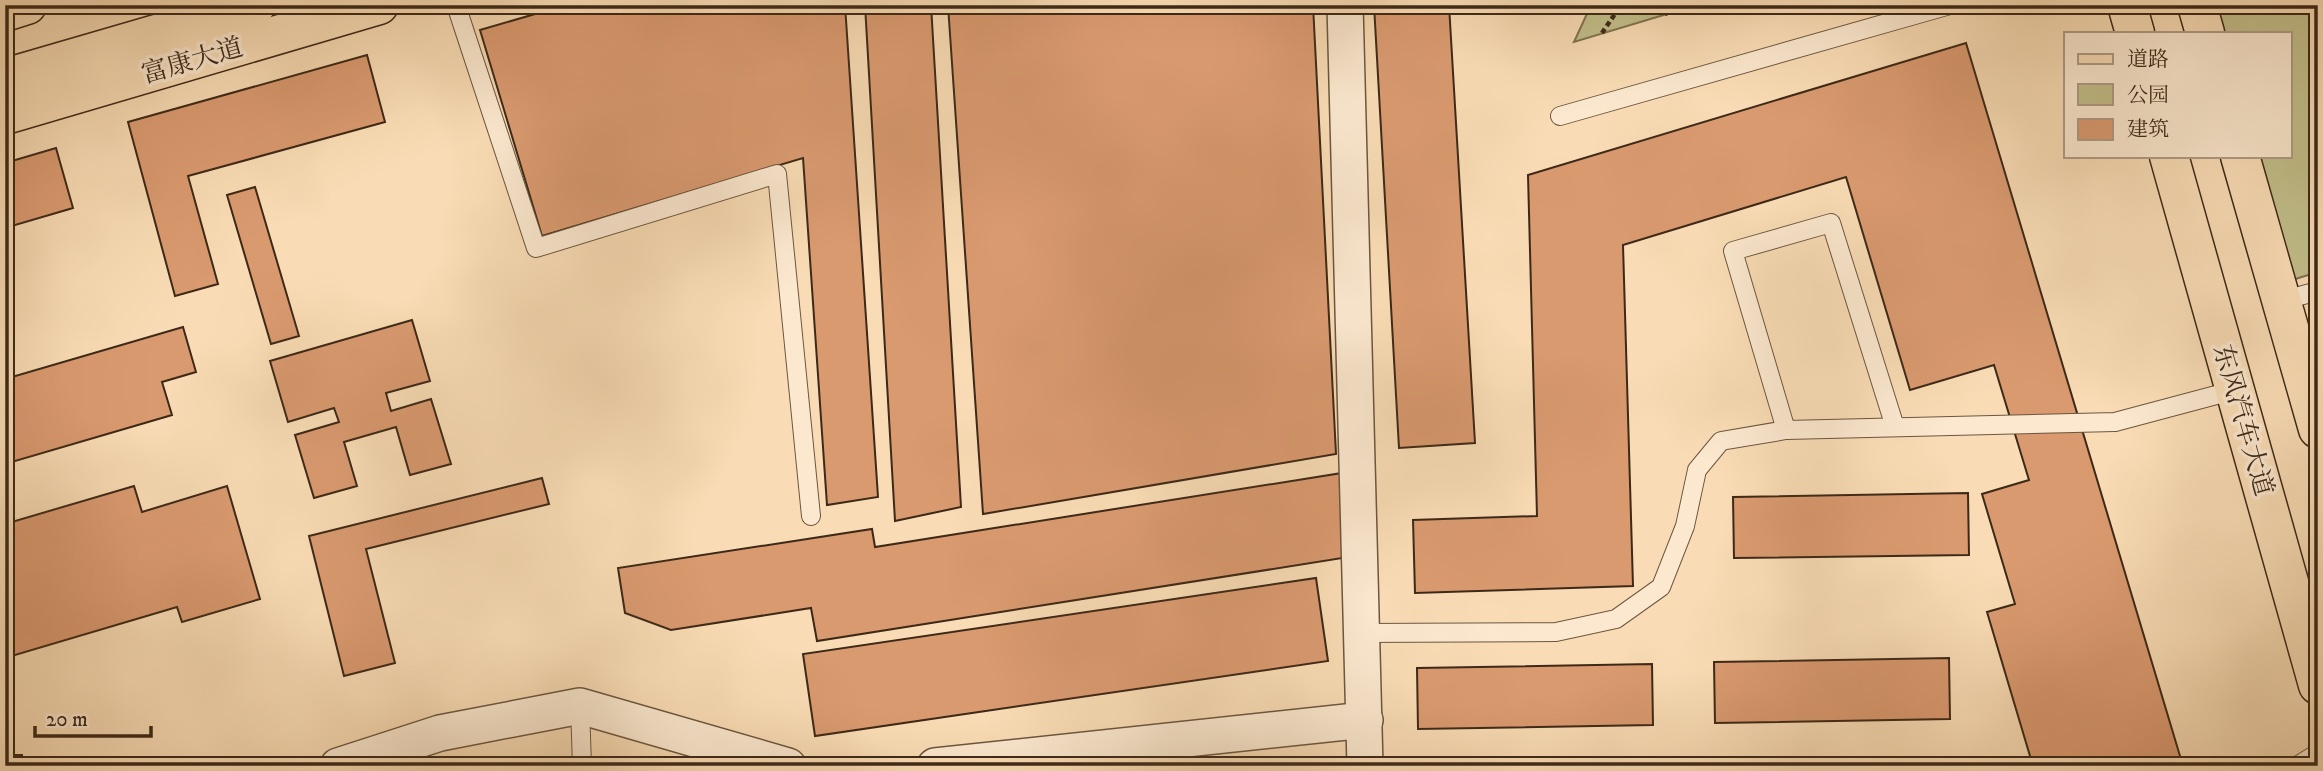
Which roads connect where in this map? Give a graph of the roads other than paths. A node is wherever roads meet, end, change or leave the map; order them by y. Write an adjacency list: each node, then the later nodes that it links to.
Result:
1 (27, 5): 9 (main road)
2 (256, 5): 12 (main road)
3 (379, 5): 13 (main road, 富康大道)
4 (456, 5): 23 (lane)
5 (1345, 5): 24 (street)
6 (1950, 5): 14 (lane)
7 (2127, 5): 10 (main road)
8 (2197, 5): 11 (main road)
9 (5, 12)
10 (2135, 32)
11 (2205, 32)
12 (5, 78)
13 (5, 115)
14 (1560, 116)
15 (2170, 158): 19 (main road, 东风汽车大道)
16 (2241, 158): 18 (main road)
17 (2318, 291): 18 (lane)
18 (2281, 301): 22 (main road)
19 (2235, 390): 20 (lane); 25 (main road, 东风汽车大道)
20 (1895, 427): 21 (lane); 21 (lane)
21 (1786, 429): 24 (lane)
22 (2318, 429)
23 (811, 516)
24 (1362, 633): 27 (street)
25 (2318, 685)
26 (580, 706): 29 (street); 30 (lane); 31 (street)
27 (1365, 720): 32 (street); 33 (street)
28 (2318, 753): 34 (lane)
29 (338, 766)
30 (582, 766)
31 (788, 766)
32 (934, 766)
33 (1365, 766)
34 (2297, 766)

